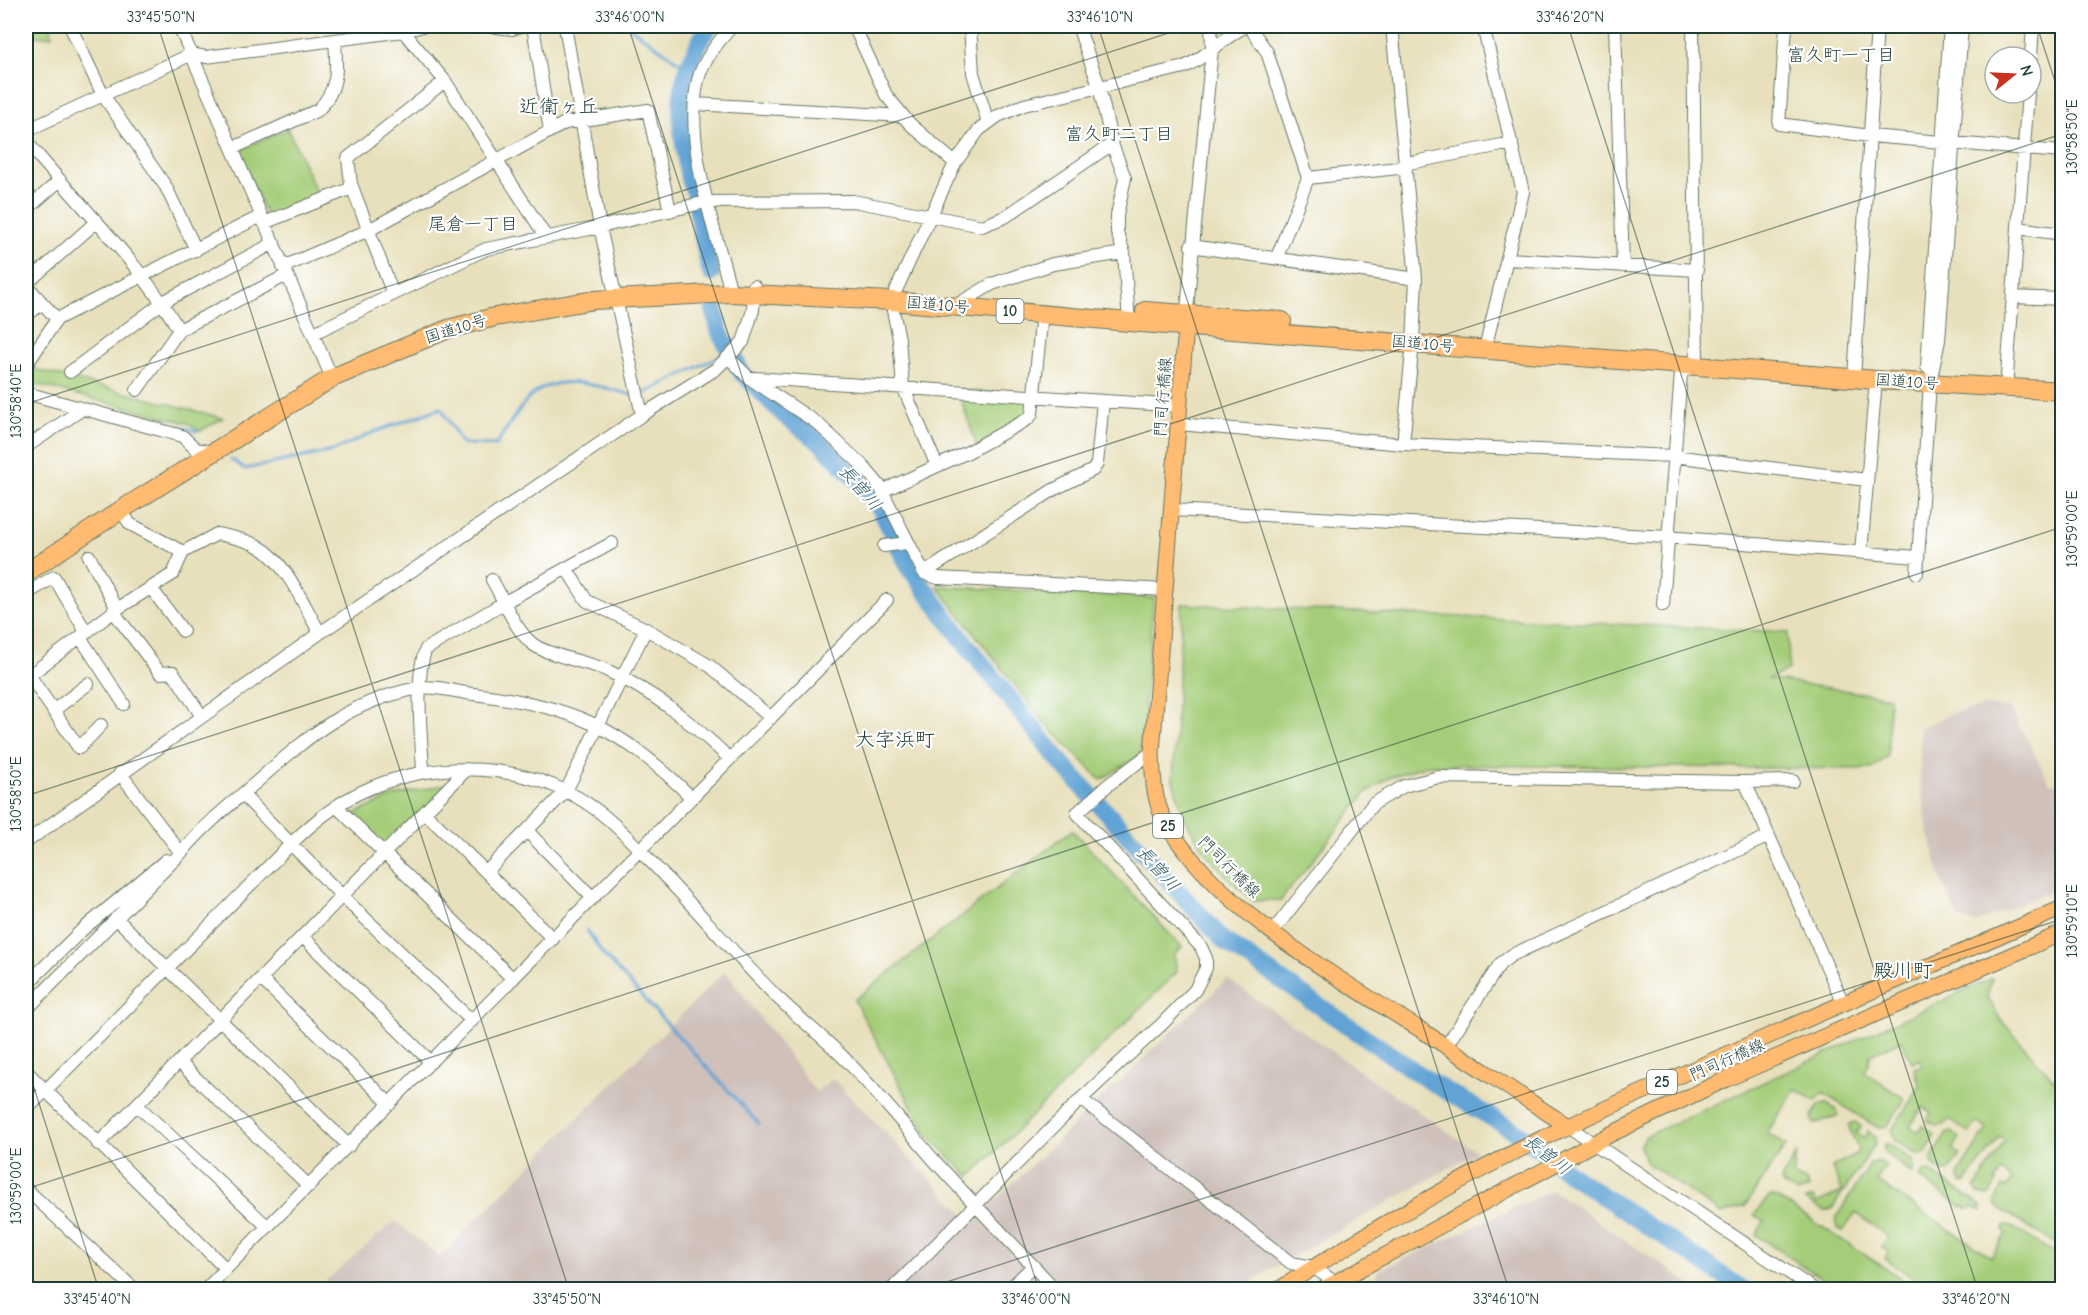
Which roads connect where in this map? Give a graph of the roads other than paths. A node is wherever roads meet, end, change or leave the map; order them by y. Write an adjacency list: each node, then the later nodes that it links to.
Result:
1 (70, 26): 30 (street)
2 (179, 26): 27 (street)
3 (423, 26): 23 (street)
4 (490, 26): 5 (street)
5 (521, 26)
6 (533, 26): 36 (street)
7 (565, 26): 34 (street)
8 (732, 26): 31 (street)
9 (854, 26): 33 (street)
10 (970, 26): 35 (street)
11 (1078, 26): 29 (street)
12 (1211, 26): 26 (street)
13 (1248, 26): 26 (street); 49 (street)
14 (1392, 26): 48 (street)
15 (1484, 26): 41 (street)
16 (1615, 26): 69 (street)
17 (1693, 26): 70 (street)
18 (1786, 26): 38 (street)
19 (1877, 26): 38 (street)
20 (1950, 26): 40 (street)
21 (1962, 26): 40 (street)
22 (2033, 26): 25 (street)
23 (403, 28): 24 (street); 28 (street)
24 (335, 40): 27 (street); 43 (street)
25 (2032, 45)
26 (1212, 49): 29 (street); 64 (street)
27 (192, 54): 30 (street); 43 (street)
28 (445, 81): 46 (street); 51 (street)
29 (1099, 87): 35 (street); 42 (street)
30 (103, 95): 37 (street); 65 (street)
31 (695, 104): 33 (street); 52 (street)
32 (2027, 105): 44 (street)
33 (903, 116): 47 (street)
34 (583, 121): 36 (street); 54 (street); 58 (street)
35 (988, 123): 47 (street)
36 (550, 131): 46 (street)
37 (26, 135)
38 (1869, 135): 40 (street); 98 (street)
39 (26, 141): 50 (street)
40 (1948, 142): 44 (street); 100 (street)
41 (1512, 143): 48 (street); 68 (street)
42 (1112, 144): 55 (street); 66 (street)
43 (232, 148): 56 (street)
44 (2024, 148): 45 (street); 59 (street)
45 (2062, 152)
46 (496, 161): 60 (street); 62 (street)
47 (955, 163): 55 (street)
48 (1404, 164): 49 (street); 73 (street)
49 (1308, 178): 67 (street)
50 (59, 182): 53 (street); 57 (street)
51 (352, 188): 56 (street); 60 (street)
52 (706, 202): 54 (street); 55 (street); 75 (street)
53 (26, 210)
54 (670, 211): 58 (street)
55 (929, 216): 79 (street)
56 (262, 219): 63 (street); 65 (street)
57 (95, 223): 72 (street); 74 (street)
58 (600, 227): 62 (street); 78 (street)
59 (2018, 228): 61 (street); 80 (street)
60 (369, 230): 71 (street); 77 (street)
61 (2062, 234)
62 (546, 237): 77 (street)
63 (274, 243): 71 (street); 82 (street)
64 (1191, 246): 67 (street); 89 (street)
65 (196, 250): 72 (street)
66 (1124, 253): 84 (street); 87 (street)
67 (1277, 257): 73 (street)
68 (1508, 259): 69 (street); 93 (street)
69 (1623, 266): 70 (street)
70 (1697, 270): 95 (street)
71 (285, 271): 90 (street); 91 (street)
72 (142, 275): 82 (street); 88 (street)
73 (1416, 279): 92 (street)
74 (26, 285): 83 (street)
75 (730, 289): 76 (highway, 国道10号 / 10); 78 (highway, 国道10号 / 10)
76 (754, 289): 79 (highway, 国道10号 / 10); 94 (street)
77 (393, 294): 91 (street)
78 (615, 294): 99 (highway, 国道10号 / 10); 113 (street)
79 (892, 296): 84 (highway, 国道10号 / 10); 105 (street)
80 (2013, 297): 81 (street); 104 (street)
81 (2062, 299)
82 (163, 302): 90 (street); 97 (street)
83 (42, 303): 86 (street); 88 (street)
84 (959, 303): 85 (highway, 国道10号 / 10); 87 (highway, 国道10号 / 10)
85 (1042, 313): 87 (highway, 国道10号 / 10); 109 (street)
86 (26, 316)
87 (1129, 316): 89 (highway, 国道10号 / 10)
88 (57, 319): 96 (street)
89 (1186, 320): 92 (highway, 国道10号 / 10); 111 (main road, 門司行橋線 / 25)
90 (179, 330): 106 (street)
91 (314, 333): 99 (street)
92 (1413, 338): 93 (highway, 国道10号 / 10); 115 (street)
93 (1486, 343): 95 (highway, 国道10号 / 10)
94 (729, 358): 101 (street); 113 (street)
95 (1697, 360): 98 (highway, 国道10号 / 10); 118 (street)
96 (29, 361)
97 (70, 372)
98 (1854, 372): 100 (highway, 国道10号 / 10); 102 (highway, 国道10号 / 10)
99 (330, 374): 117 (highway, 国道10号 / 10)
100 (1930, 376): 102 (highway, 国道10号 / 10); 104 (highway, 国道10号 / 10); 131 (street)
101 (749, 378): 105 (street); 121 (street)
102 (1876, 380): 120 (street)
103 (2062, 381): 104 (highway, 国道10号 / 10)
104 (2007, 383): 107 (highway, 国道10号 / 10)
105 (903, 387): 109 (street); 119 (street)
106 (137, 390)
107 (2062, 391)
108 (26, 393): 112 (street)
109 (1032, 396): 110 (street); 119 (street)
110 (1103, 401): 111 (street); 134 (street)
111 (1181, 406): 114 (main road, 門司行橋線 / 25)
112 (81, 410): 116 (street); 117 (street)
113 (642, 415): 146 (street)
114 (1179, 424): 115 (street); 123 (main road, 門司行橋線 / 25)
115 (1403, 444): 118 (street)
116 (26, 447)
117 (204, 450): 122 (highway, 国道10号 / 10); 133 (highway, 国道10号 / 10)
118 (1673, 456): 120 (street); 124 (street)
119 (937, 466): 121 (street)
120 (1867, 480): 129 (street)
121 (882, 491): 126 (street)
122 (121, 510): 128 (street); 133 (highway, 国道10号 / 10)
123 (1172, 510): 124 (street); 138 (main road, 門司行橋線 / 25)
124 (1667, 537): 129 (street); 142 (street)
125 (612, 543): 132 (street)
126 (904, 543): 127 (street); 134 (street)
127 (884, 546)
128 (183, 552): 137 (street); 146 (street)
129 (1861, 552): 131 (street)
130 (88, 556): 143 (street)
131 (1917, 557): 135 (street)
132 (566, 568): 141 (street); 144 (street)
133 (26, 569)
134 (924, 573): 138 (street)
135 (1917, 573)
136 (492, 580): 141 (street)
137 (151, 588): 143 (street); 145 (street)
138 (1166, 590): 158 (main road, 門司行橋線 / 25)
139 (26, 594): 147 (street)
140 (887, 600): 155 (street)
141 (505, 602): 149 (street); 151 (street)
142 (1663, 605)
143 (115, 610): 147 (street); 154 (street)
144 (646, 629): 149 (street); 155 (street)
145 (183, 631)
146 (320, 633): 154 (street)
147 (84, 635): 148 (street); 152 (street)
148 (27, 676): 153 (street)
149 (622, 677): 156 (street); 159 (street)
150 (88, 684): 153 (street)
151 (421, 688): 156 (street); 161 (street); 166 (street)
152 (124, 704)
153 (53, 711): 157 (street)
154 (201, 715): 162 (street)
155 (771, 718): 159 (street)
156 (599, 724): 165 (street); 167 (street)
157 (101, 725)
158 (1152, 752): 182 (main road, 門司行橋線 / 25); 199 (street)
159 (730, 759): 167 (street)
160 (466, 770): 161 (street); 165 (street); 169 (street)
161 (423, 772): 168 (street)
162 (120, 773): 172 (street); 175 (street)
163 (1793, 781): 164 (street)
164 (1745, 782): 171 (street); 182 (street)
165 (566, 791): 170 (street); 174 (street)
166 (242, 794): 173 (street); 175 (street)
167 (692, 798): 174 (street)
168 (336, 806): 173 (street); 176 (street)
169 (425, 813): 176 (street); 177 (street)
170 (527, 831): 177 (street); 179 (street)
171 (1769, 836): 190 (street); 194 (street)
172 (26, 842)
173 (291, 844): 178 (street); 186 (street)
174 (640, 850): 179 (street); 209 (street)
175 (181, 853): 181 (street); 189 (street)
176 (384, 855): 178 (street); 188 (street)
177 (486, 872): 185 (street)
178 (343, 897): 184 (street); 193 (street)
179 (593, 898): 185 (street)
180 (2062, 908): 190 (main road, 門司行橋線 / 25)
181 (116, 918): 186 (street); 191 (street)
182 (1273, 931): 194 (main road, 門司行橋線 / 25)
183 (2062, 933): 204 (main road, 門司行橋線 / 25)
184 (303, 937): 187 (street); 196 (street)
185 (553, 939): 188 (street)
186 (168, 967): 192 (street); 198 (street)
187 (261, 979): 192 (street); 200 (street)
188 (513, 979): 193 (street)
189 (26, 985)
190 (1843, 1003): 203 (main road, 門司行橋線 / 25)
191 (26, 1010)
192 (222, 1019): 195 (street); 206 (street)
193 (472, 1021): 196 (street)
194 (1446, 1046): 203 (main road, 門司行橋線 / 25)
195 (179, 1062): 201 (street); 207 (street)
196 (431, 1062): 200 (street)
197 (26, 1071): 198 (street)
198 (45, 1091): 202 (street); 205 (street)
199 (1081, 1099): 209 (street); 212 (street)
200 (390, 1104): 206 (street)
201 (137, 1105): 205 (street); 210 (street)
202 (26, 1110)
203 (1569, 1127): 204 (street); 212 (main road, 門司行橋線 / 25)
204 (1594, 1142): 214 (main road, 門司行橋線 / 25); 222 (street)
205 (98, 1144): 213 (street)
206 (349, 1146): 207 (street)
207 (309, 1186): 210 (street)
208 (26, 1190): 215 (street)
209 (975, 1205): 211 (street); 217 (street)
210 (268, 1227): 213 (street)
211 (1034, 1266): 218 (street); 219 (street)
212 (1313, 1267): 214 (street); 220 (main road, 門司行橋線 / 25); 221 (street)
213 (226, 1269): 216 (street)
214 (1341, 1285): 221 (main road, 門司行橋線 / 25)
215 (135, 1290)
216 (205, 1290)
217 (891, 1290)
218 (1008, 1290)
219 (1056, 1290)
220 (1278, 1290)
221 (1322, 1290)
222 (1815, 1290)

